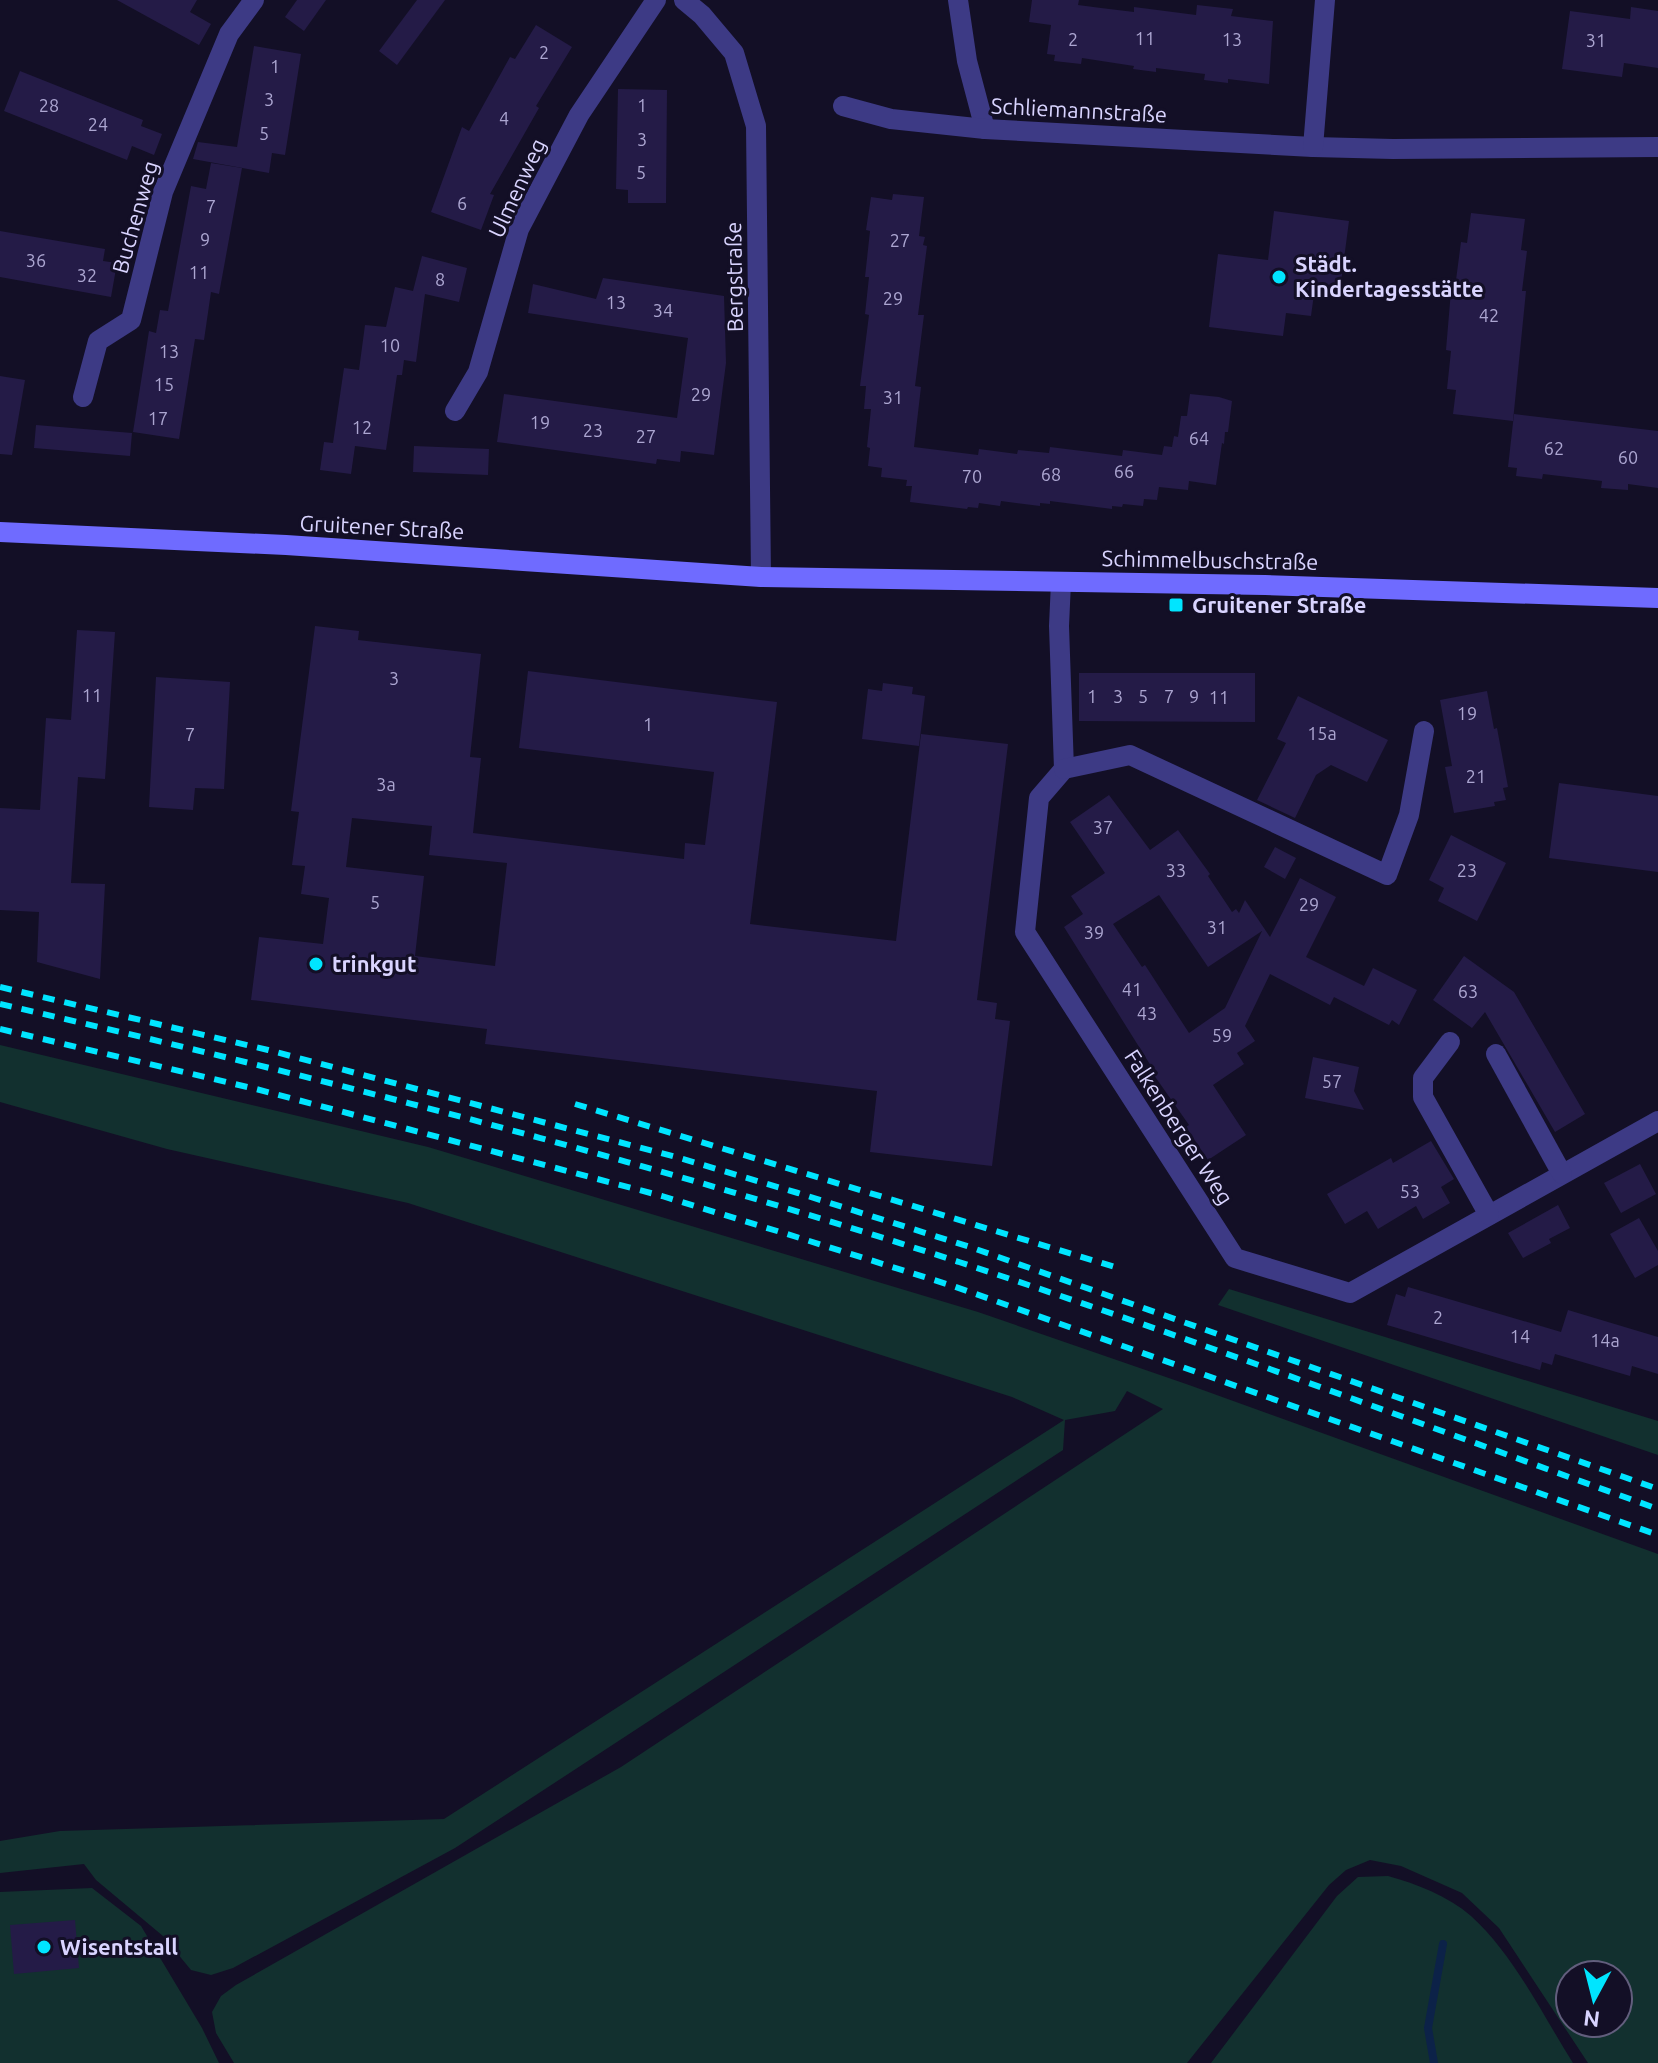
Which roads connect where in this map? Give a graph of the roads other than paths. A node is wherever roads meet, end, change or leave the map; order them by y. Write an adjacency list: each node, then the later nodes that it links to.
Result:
1 (254, 0): 10 (street, Buchenweg)
2 (656, 0): 11 (street, Ulmenweg)
3 (684, 0): 13 (street, Bergstraße)
4 (958, 0): 7 (street)
5 (1325, 0): 8 (street)
6 (843, 106): 7 (street, Schliemannstraße)
7 (985, 129): 8 (street, Schliemannstraße)
8 (1313, 147): 9 (street, Schliemannstraße)
9 (1658, 147)
10 (83, 397)
11 (455, 411)
12 (0, 532): 13 (main road, Gruitener Straße)
13 (761, 577): 14 (main road, Schimmelbuschstraße)
14 (1061, 582): 15 (main road, Schimmelbuschstraße); 17 (street)
15 (1658, 598)
16 (1424, 731): 17 (street)
17 (1064, 769): 22 (street, Falkenberger Weg)
18 (1450, 1042): 22 (street)
19 (1496, 1054): 21 (street)
20 (1658, 1121): 21 (street, Falkenberger Weg)
21 (1562, 1174): 22 (street, Falkenberger Weg)
22 (1489, 1215)

